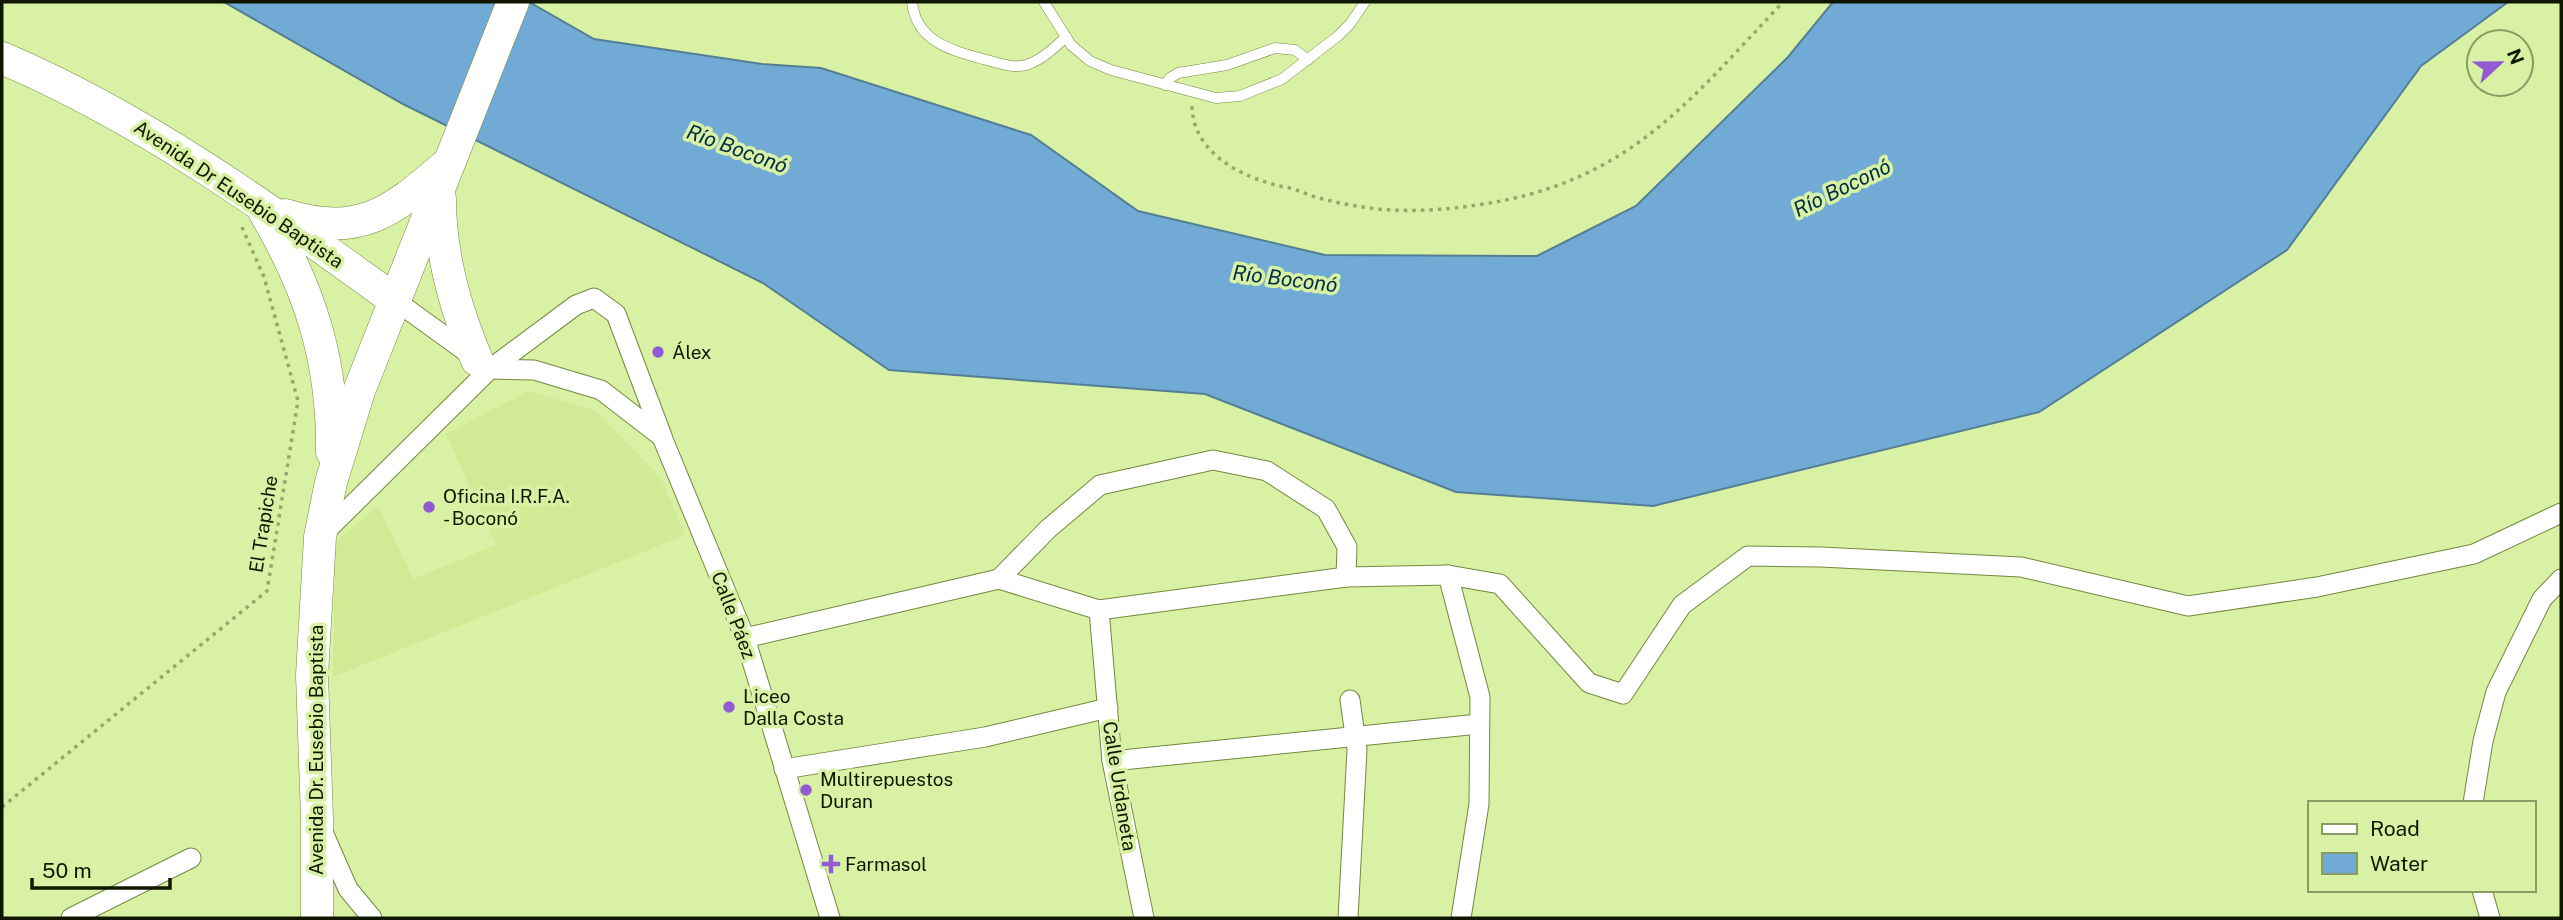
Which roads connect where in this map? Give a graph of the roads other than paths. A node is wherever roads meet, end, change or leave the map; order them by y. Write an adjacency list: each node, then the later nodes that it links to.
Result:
1 (513, 2): 9 (main road, Avenida Dr. Eusebio Baptista)
2 (912, 2): 5 (lane)
3 (1044, 2): 5 (lane)
4 (1365, 2): 7 (lane)
5 (1066, 37): 8 (lane)
6 (2, 58): 10 (main road, Avenida Dr Eusebio Baptista)
7 (1308, 60): 8 (lane); 8 (lane)
8 (1165, 85)
9 (449, 164): 10 (main road); 11 (main road, Avenida Dr. Eusebio Baptista); 12 (main road)
10 (248, 209): 11 (main road, Avenida Dr Eusebio Baptista); 14 (main road)
11 (396, 301): 12 (street); 14 (main road, Avenida Dr. Eusebio Baptista)
12 (484, 364): 13 (street, Calle Páez); 13 (street, Calle Páez); 16 (street, Calle Páez)
13 (662, 437): 22 (street, Calle Páez)
14 (331, 482): 16 (main road, Avenida Dr. Eusebio Baptista)
15 (2561, 513): 17 (street)
16 (320, 537): 30 (main road, Avenida Dr. Eusebio Baptista)
17 (1448, 575): 18 (street); 25 (street)
18 (1346, 577): 19 (street); 21 (street)
19 (999, 579): 21 (street); 22 (street)
20 (2561, 579): 29 (street)
21 (1100, 610): 24 (street, Calle Urdaneta)
22 (745, 638): 28 (street, Calle Páez)
23 (1350, 700): 26 (street)
24 (1108, 708): 27 (street, Calle Urdaneta); 28 (street)
25 (1479, 724): 26 (street); 39 (street)
26 (1356, 737): 27 (street); 38 (street)
27 (1112, 761): 37 (street, Calle Urdaneta)
28 (785, 769): 36 (street, Calle Páez)
29 (2473, 801)
30 (317, 819): 34 (main road, Avenida Dr. Eusebio Baptista); 35 (street)
31 (191, 858): 33 (street)
32 (2483, 892): 40 (street)
33 (71, 918)
34 (317, 918)
35 (373, 918)
36 (830, 918)
37 (1144, 918)
38 (1348, 918)
39 (1461, 918)
40 (2490, 918)

